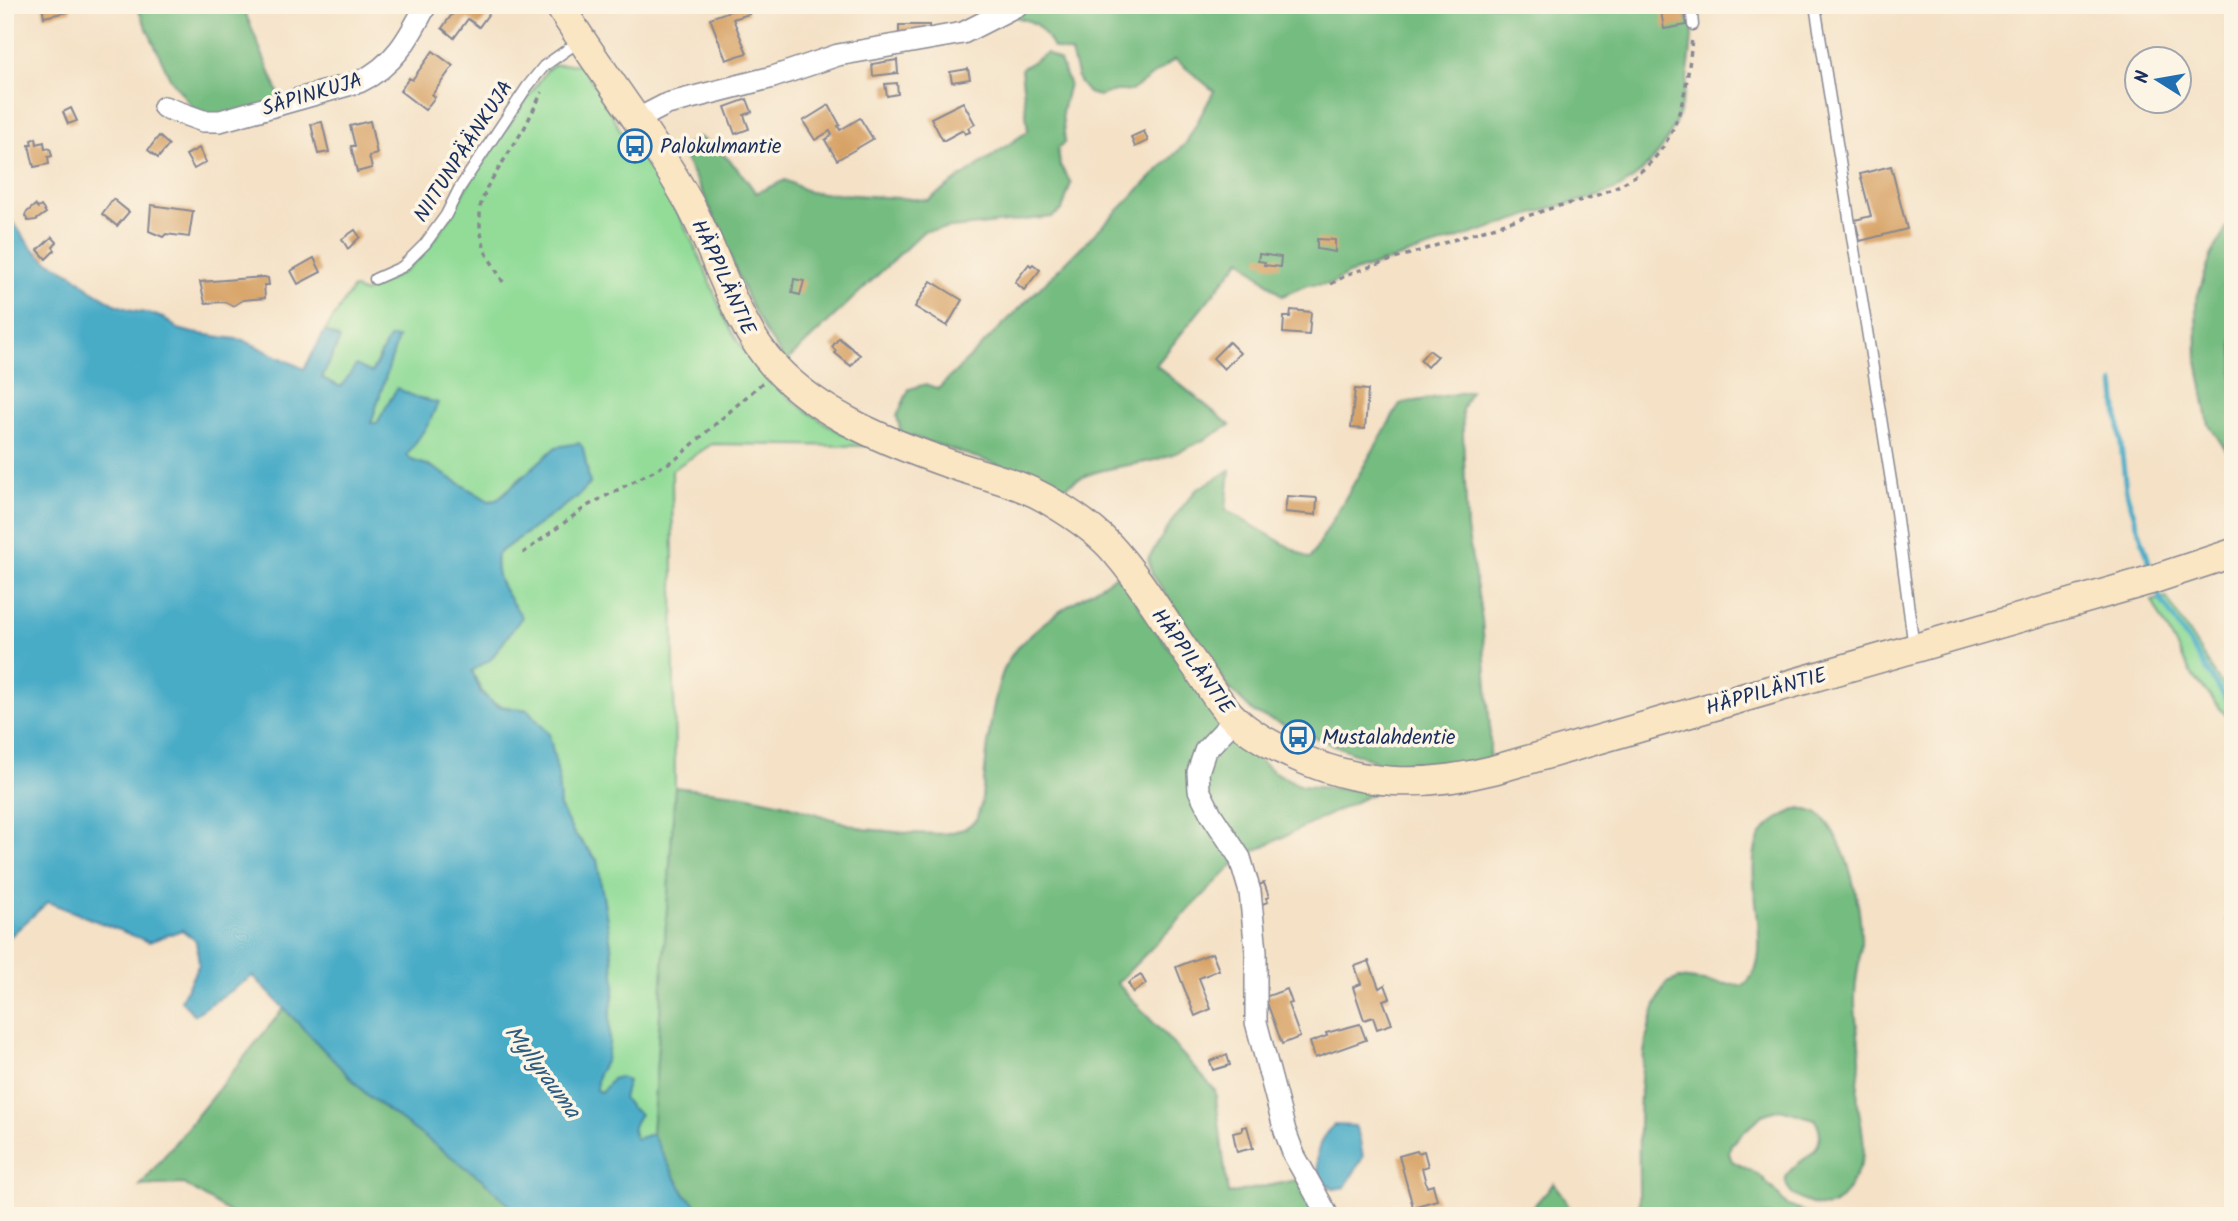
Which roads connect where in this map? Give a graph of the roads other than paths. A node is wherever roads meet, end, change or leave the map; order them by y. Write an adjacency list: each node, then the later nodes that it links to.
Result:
1 (426, 5): 8 (street, SÄPINKUJA)
2 (559, 5): 7 (street, HÄPPILÄNTIE)
3 (1018, 5): 9 (street)
4 (1691, 5): 6 (lane)
5 (1815, 5): 12 (lane)
6 (1693, 25)
7 (580, 40): 9 (street, HÄPPILÄNTIE); 10 (lane, NIITUNPÄÄNKUJA)
8 (164, 107)
9 (636, 120): 13 (street, HÄPPILÄNTIE)
10 (375, 279)
11 (2233, 553): 12 (street, HÄPPILÄNTIE)
12 (1914, 648): 13 (street, HÄPPILÄNTIE)
13 (1235, 719): 14 (street)
14 (1328, 1216)

